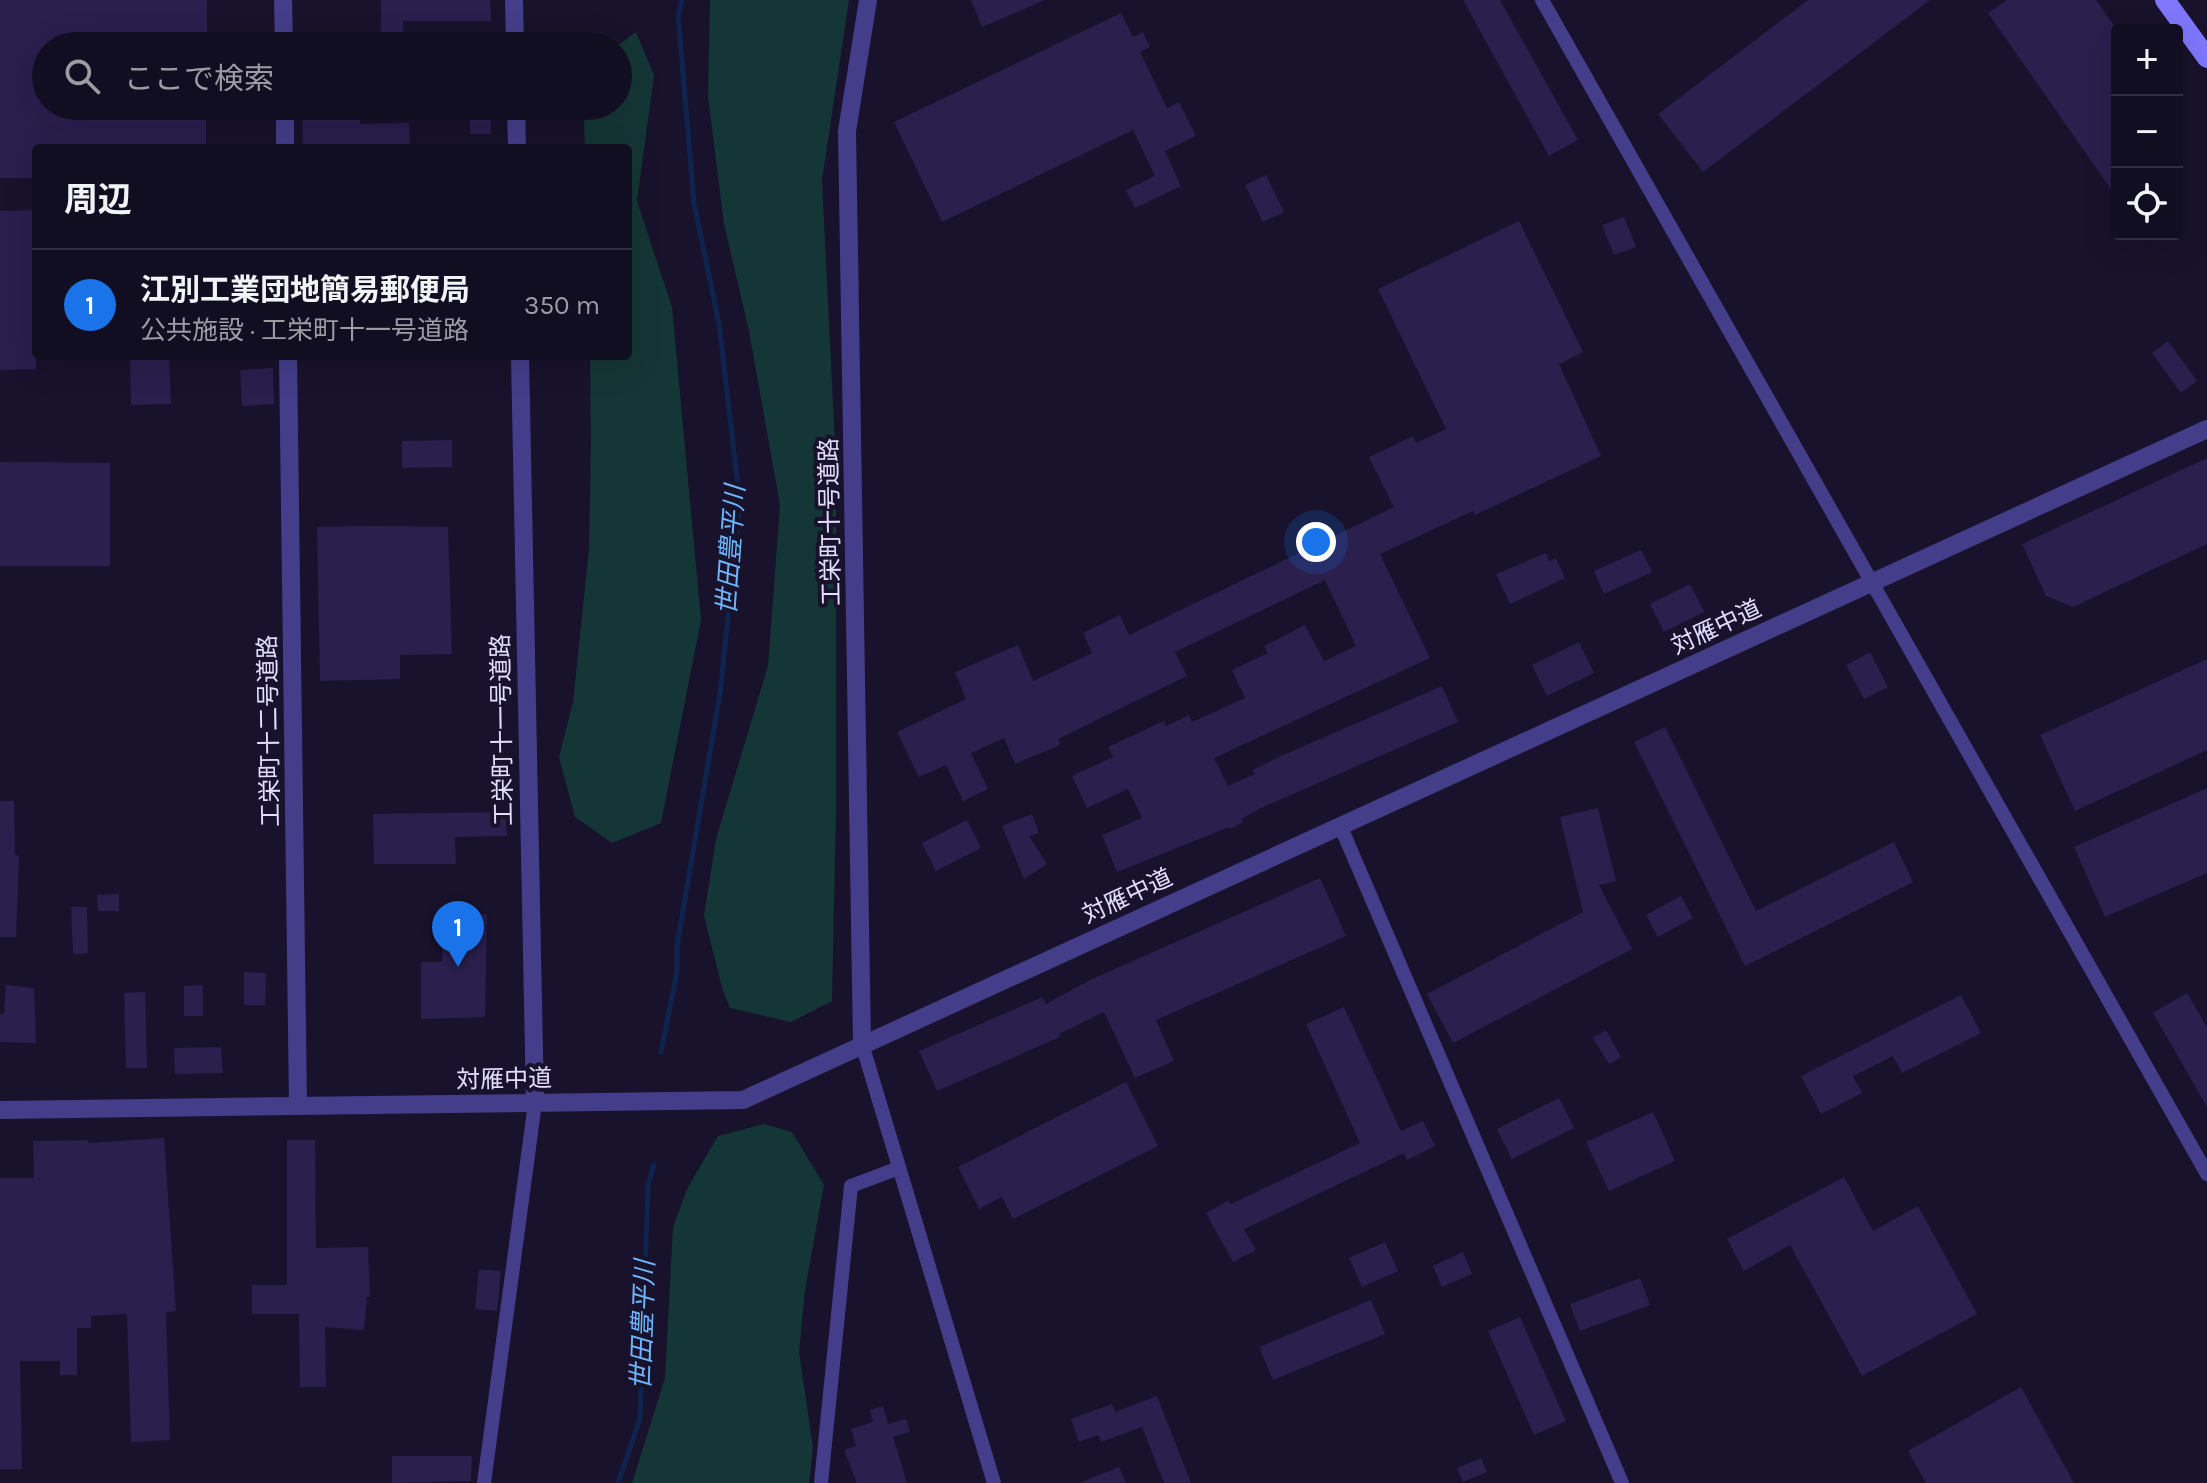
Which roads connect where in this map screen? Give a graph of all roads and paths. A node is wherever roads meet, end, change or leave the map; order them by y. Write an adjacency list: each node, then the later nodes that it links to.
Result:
1 (283, 0): 6 (street)
2 (514, 0): 7 (street)
3 (868, 0): 18 (street, 工栄町十号道路)
4 (1542, 0): 16 (street)
5 (2165, 0): 8 (main road)
6 (284, 32)
7 (515, 32)
8 (2207, 58)
9 (285, 120): 11 (street)
10 (516, 120): 12 (street)
11 (285, 144)
12 (517, 144)
13 (288, 360): 20 (street, 工栄町十二号道路)
14 (520, 360): 19 (street, 工栄町十一号道路)
15 (2207, 429): 16 (street, 対雁中道)
16 (1873, 582): 17 (street, 対雁中道); 23 (street)
17 (1340, 825): 18 (street, 対雁中道); 27 (street)
18 (862, 1044): 19 (street, 対雁中道); 22 (street)
19 (535, 1103): 20 (street, 対雁中道); 24 (street)
20 (298, 1106): 21 (street, 対雁中道)
21 (0, 1110)
22 (899, 1168): 25 (street); 26 (street)
23 (2207, 1174)
24 (484, 1483)
25 (821, 1483)
26 (994, 1483)
27 (1622, 1483)

